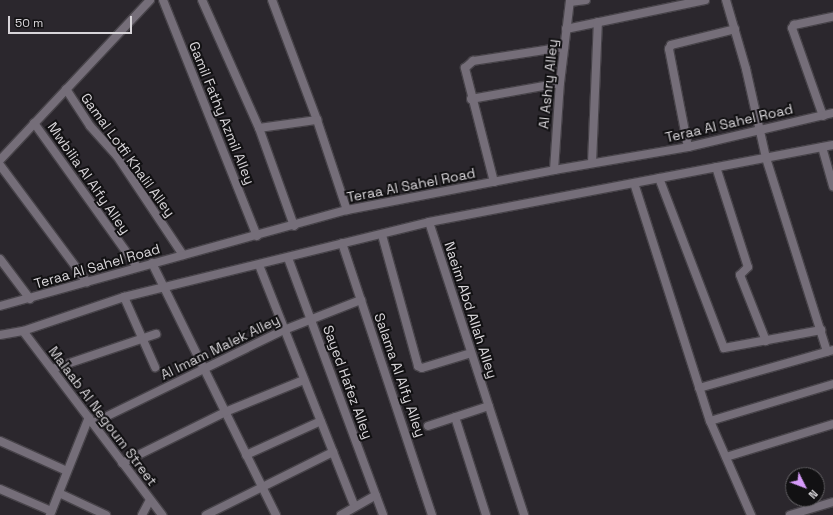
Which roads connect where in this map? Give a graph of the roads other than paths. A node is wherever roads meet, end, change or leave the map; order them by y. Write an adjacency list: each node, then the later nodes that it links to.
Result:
1 (150, 0): 15 (street)
2 (163, 0): 40 (street, Gamil Fathy Azmil Alley)
3 (202, 0): 21 (street)
4 (272, 0): 19 (street)
5 (586, 0): 8 (street)
6 (704, 0): 10 (street)
7 (726, 0): 12 (street)
8 (570, 1): 11 (street, Al Ashry Alley)
9 (833, 17): 18 (street)
10 (598, 22): 11 (street); 28 (street)
11 (566, 29): 13 (street, Al Ashry Alley)
12 (735, 29): 22 (street); 24 (street)
13 (564, 47): 14 (street, Al Ashry Alley); 16 (street)
14 (560, 83): 16 (street); 31 (street, Al Ashry Alley)
15 (66, 89): 20 (street); 42 (street, Gamal Lotfi Khalil Alley)
16 (471, 99): 33 (street)
17 (833, 113): 18 (street, Teraa Al Sahel Road)
18 (823, 116): 22 (street, Teraa Al Sahel Road)
19 (317, 120): 21 (street); 36 (street)
20 (34, 123): 27 (street); 47 (street, Mwbilia Al Alfy Alley)
21 (258, 128): 38 (street)
22 (761, 128): 24 (street, Teraa Al Sahel Road); 26 (street)
23 (833, 144): 25 (street)
24 (688, 147): 28 (street, Teraa Al Sahel Road)
25 (822, 147): 26 (street); 35 (street)
26 (766, 158): 30 (street); 56 (street)
27 (0, 160)
28 (592, 163): 31 (street, Teraa Al Sahel Road)
29 (0, 165): 48 (street)
30 (716, 167): 32 (street); 61 (street)
31 (554, 170): 33 (street, Teraa Al Sahel Road)
32 (659, 178): 34 (street); 61 (street)
33 (494, 182): 36 (street, Teraa Al Sahel Road)
34 (634, 183): 37 (street); 69 (street)
35 (833, 186)
36 (347, 210): 38 (street, Teraa Al Sahel Road)
37 (429, 222): 39 (street); 63 (street, Naeim Abd Allah Alley)
38 (294, 226): 40 (street, Teraa Al Sahel Road)
39 (382, 235): 41 (street); 63 (street)
40 (257, 236): 42 (street, Teraa Al Sahel Road)
41 (342, 243): 43 (street); 52 (street, Salama Al Alfy Alley)
42 (183, 255): 45 (street, Teraa Al Sahel Road)
43 (288, 258): 46 (street); 54 (street, Sayed Hafez Alley)
44 (0, 259): 51 (street)
45 (152, 263): 47 (street, Teraa Al Sahel Road); 49 (street)
46 (259, 265): 49 (street); 55 (street)
47 (137, 267): 48 (street, Teraa Al Sahel Road)
48 (87, 282): 51 (street, Teraa Al Sahel Road)
49 (164, 288): 50 (street); 66 (street)
50 (124, 297): 57 (street); 60 (street)
51 (30, 299): 53 (street, Teraa Al Sahel Road)
52 (361, 300): 54 (street, Al Imam Malek Alley); 99 (street, Salama Al Alfy Alley)
53 (0, 306)
54 (311, 320): 55 (street, Al Imam Malek Alley); 87 (street, Sayed Hafez Alley)
55 (284, 330): 66 (street, Al Imam Malek Alley); 67 (street)
56 (820, 330): 61 (street); 62 (street)
57 (23, 331): 59 (street); 65 (street, Malaab Al Negoum Street)
58 (156, 334): 60 (street)
59 (0, 335)
60 (142, 339): 64 (street); 65 (street)
61 (766, 341)
62 (830, 351): 69 (street)
63 (472, 353): 70 (street, Naeim Abd Allah Alley)
64 (154, 367)
65 (52, 369): 73 (street, Malaab Al Negoum Street)
66 (204, 369): 71 (street); 73 (street, Al Imam Malek Alley)
67 (304, 380): 71 (street); 74 (street)
68 (833, 384): 75 (street)
69 (699, 388): 75 (street)
70 (489, 406): 72 (street); 101 (street, Naeim Abd Allah Alley)
71 (225, 412): 80 (street); 82 (street)
72 (455, 417): 77 (street); 100 (street)
73 (91, 420): 82 (street, Malaab Al Negoum Street); 83 (street)
74 (321, 421): 79 (street); 80 (street)
75 (710, 421): 81 (street)
76 (833, 424): 81 (street)
77 (428, 426)
78 (0, 441): 83 (street)
79 (333, 452): 84 (street); 90 (street)
80 (246, 455): 84 (street)
81 (726, 457): 102 (street)
82 (122, 463): 88 (street, Malaab Al Negoum Street)
83 (67, 472): 86 (street)
84 (262, 487): 95 (street); 96 (street)
85 (0, 489): 91 (street)
86 (58, 493): 91 (street); 92 (street)
87 (376, 494): 90 (street); 98 (street, Sayed Hafez Alley)
88 (150, 500): 93 (street); 94 (street, Malaab Al Negoum Street)
89 (833, 502): 103 (street)
90 (355, 507): 97 (street)
91 (50, 513)
92 (106, 515)
93 (142, 515)
94 (162, 515)
95 (206, 515)
96 (276, 515)
97 (341, 515)
98 (383, 515)
99 (432, 515)
100 (486, 515)
101 (524, 515)
102 (750, 515)
103 (790, 515)

